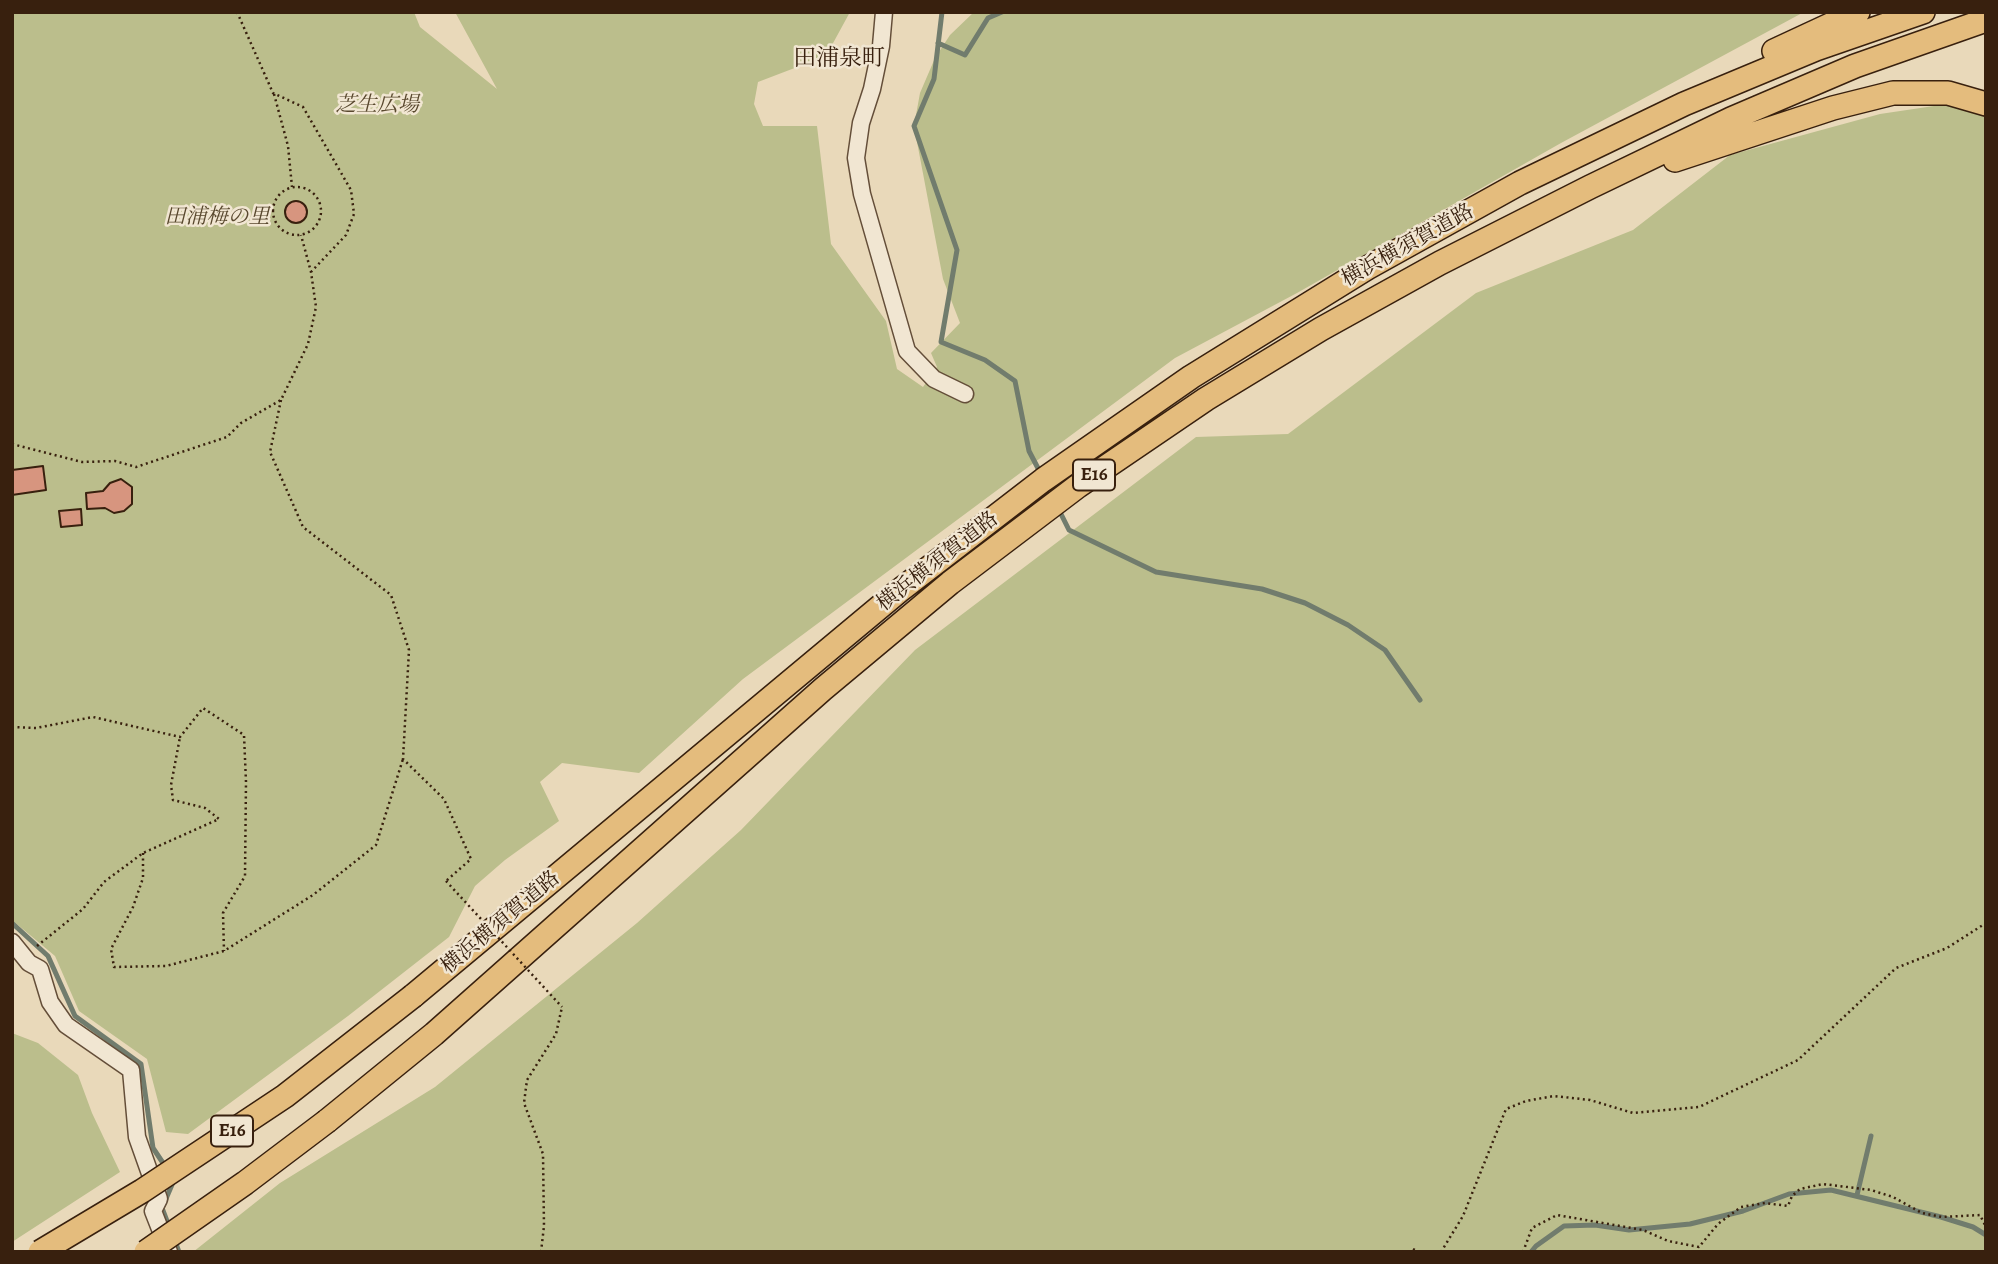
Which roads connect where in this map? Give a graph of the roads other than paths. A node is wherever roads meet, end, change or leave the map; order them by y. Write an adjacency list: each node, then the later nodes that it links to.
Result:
1 (884, 12): 8 (street)
2 (1858, 12): 6 (highway)
3 (1923, 12): 6 (highway, 横浜横須賀道路 / E16)
4 (1986, 20): 7 (highway, 横浜横須賀道路 / E16)
5 (1986, 104): 7 (highway)
6 (1520, 183): 10 (highway, 横浜横須賀道路 / E16, bridge)
7 (1590, 187): 11 (highway, 横浜横須賀道路 / E16, bridge)
8 (965, 394)
9 (12, 942): 12 (street)
10 (40, 1252)
11 (146, 1252)
12 (169, 1252)

